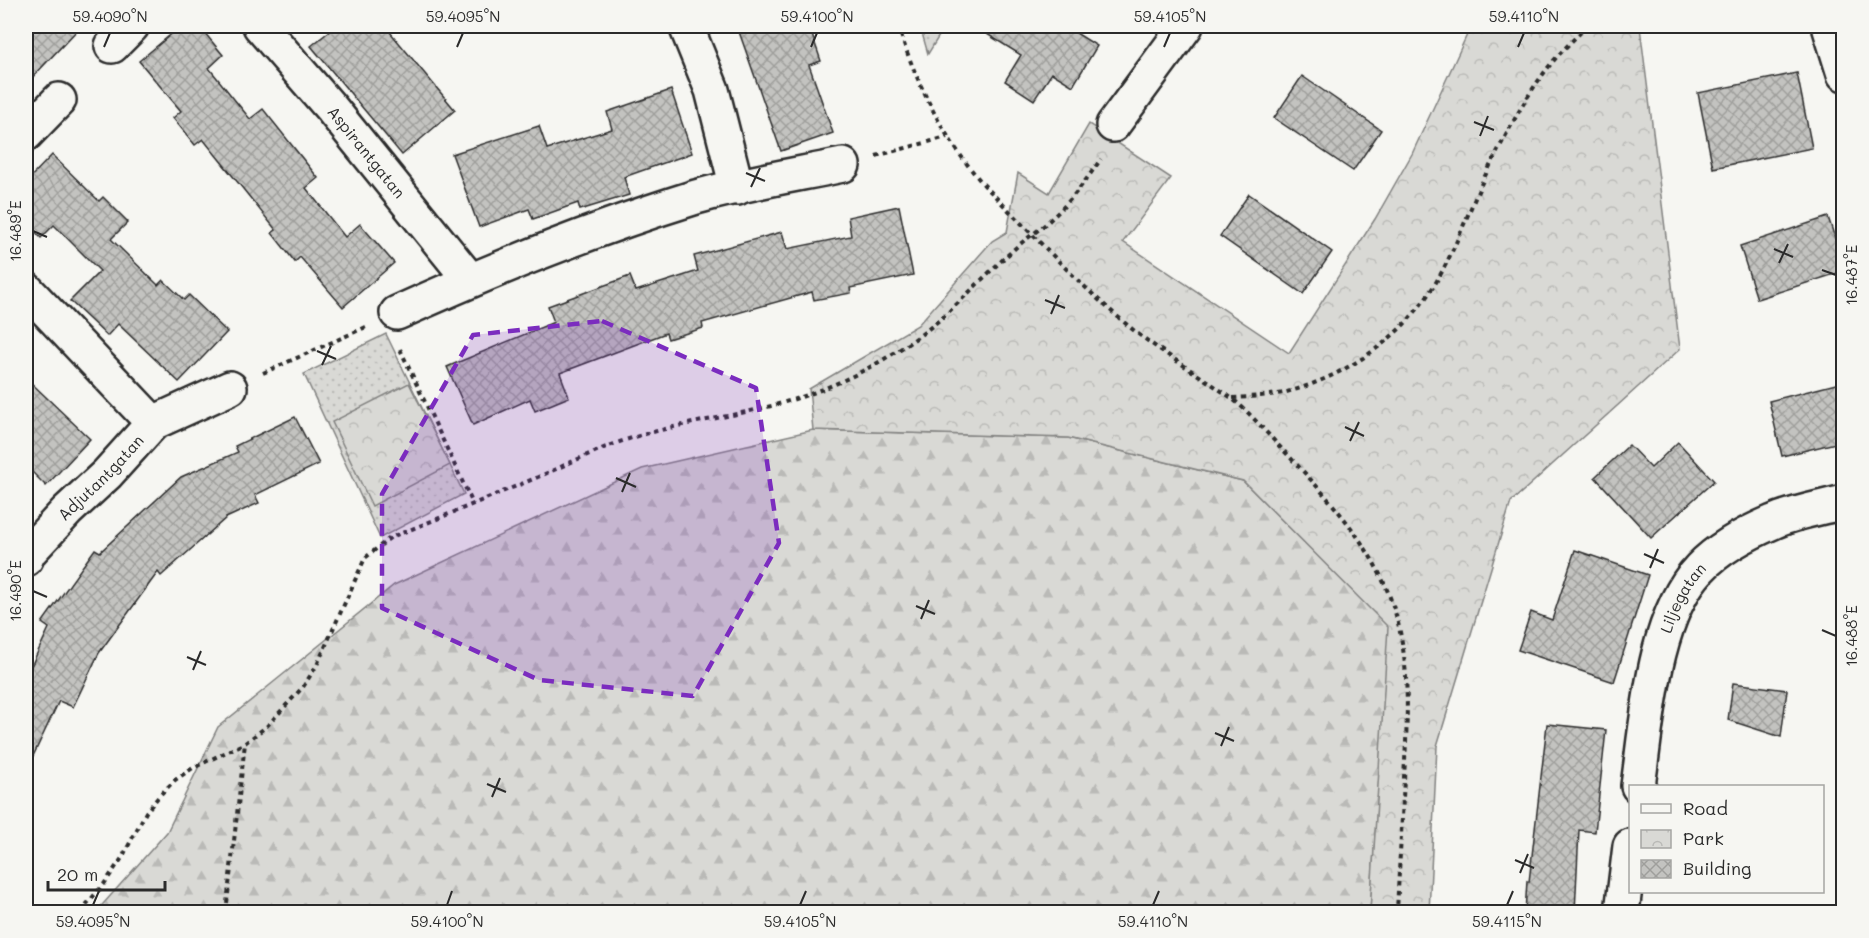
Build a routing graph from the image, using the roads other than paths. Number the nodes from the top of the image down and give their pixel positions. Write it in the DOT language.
graph roads {
  1 [pos="260,26"];
  2 [pos="686,26"];
  3 [pos="1186,26"];
  4 [pos="1829,26"];
  5 [pos="1844,74"];
  6 [pos="59,100"];
  7 [pos="1113,125"];
  8 [pos="26,134"];
  9 [pos="843,165"];
  10 [pos="737,188"];
  11 [pos="470,279"];
  12 [pos="26,289"];
  13 [pos="391,316"];
  14 [pos="230,388"];
  15 [pos="153,423"];
  16 [pos="1844,502"];
  17 [pos="26,559"];
  18 [pos="1638,785"];
  19 [pos="1629,854"];
  20 [pos="1622,912"];
  1 -- 11 [label="street, Aspirantgatan"];
  2 -- 10 [label="street"];
  3 -- 7 [label="street"];
  4 -- 5 [label="street"];
  6 -- 8 [label="street"];
  9 -- 10 [label="street"];
  10 -- 11 [label="street"];
  11 -- 13 [label="street"];
  12 -- 15 [label="street, Adjutantgatan"];
  14 -- 15 [label="street, Adjutantgatan"];
  15 -- 17 [label="street, Adjutantgatan"];
  16 -- 18 [label="street, Liljegatan"];
  19 -- 20 [label="street"];
}
